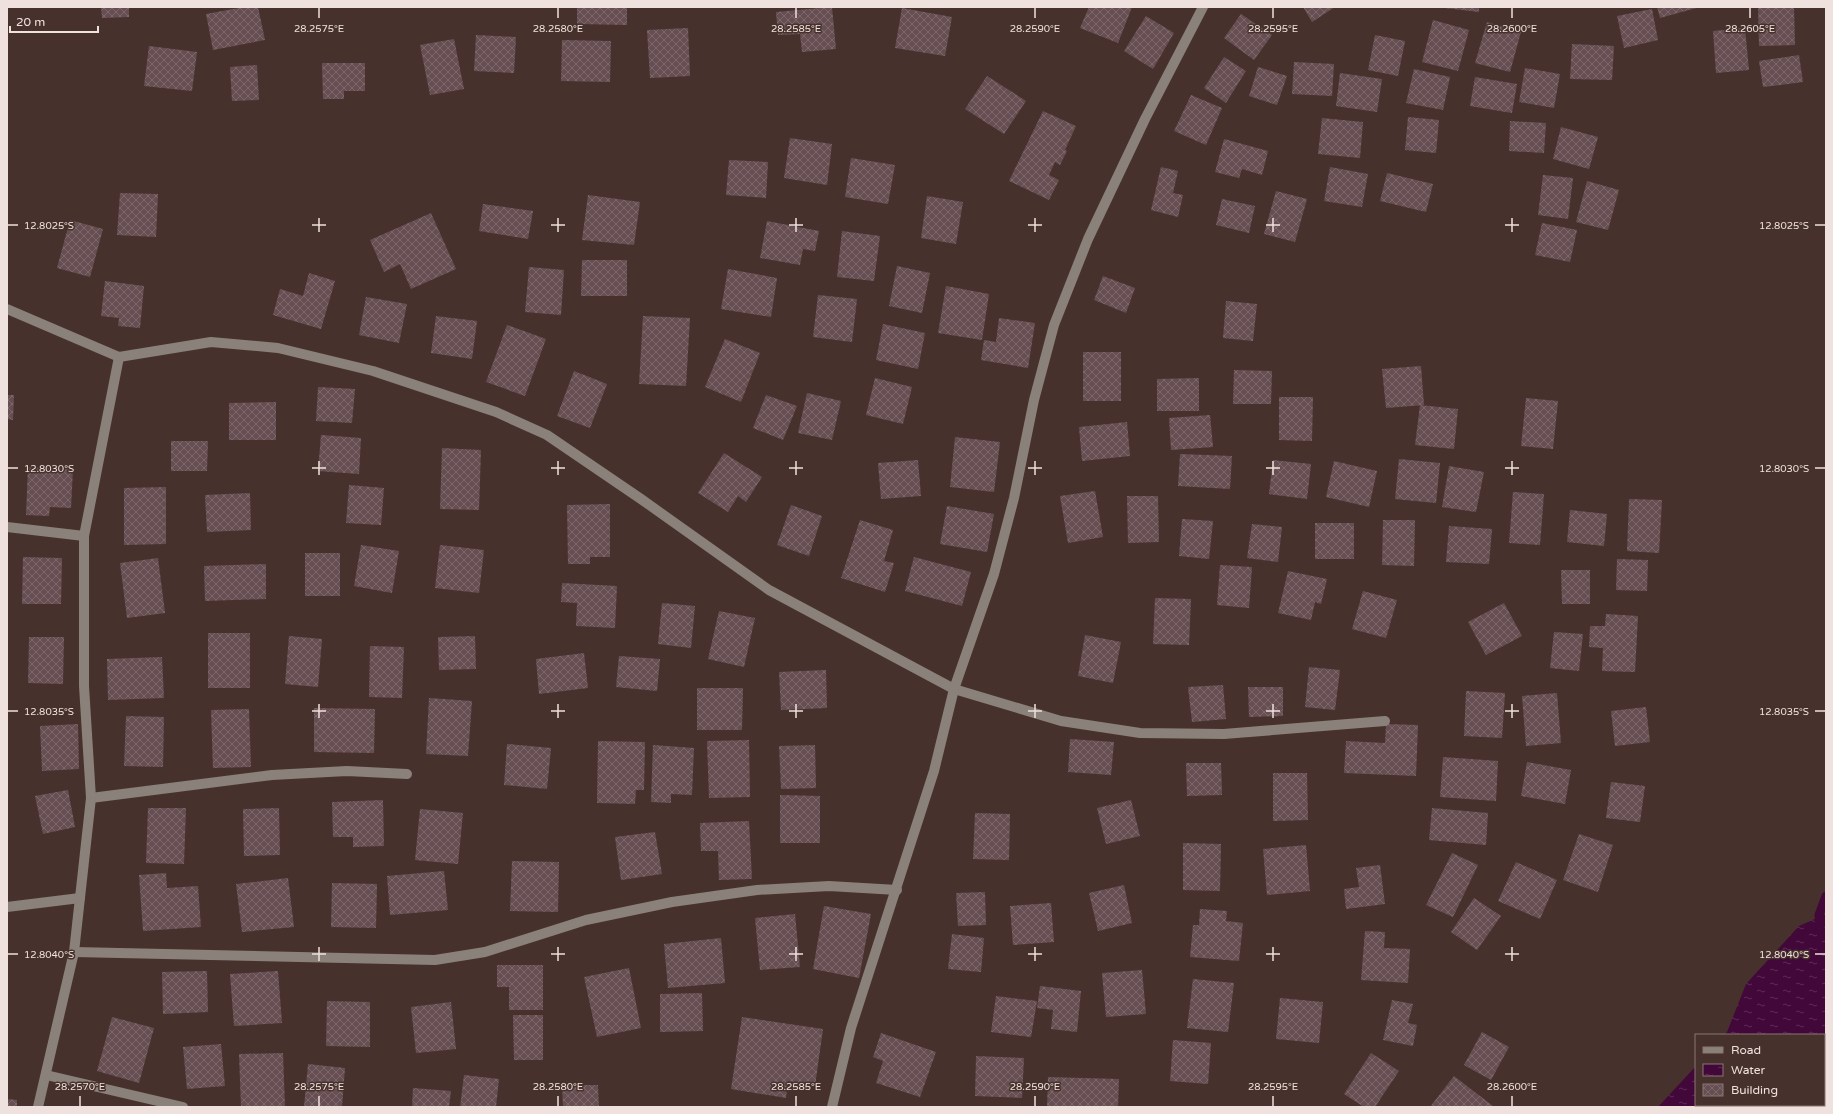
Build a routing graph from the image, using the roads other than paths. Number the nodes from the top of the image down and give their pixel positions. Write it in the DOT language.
graph roads {
  1 [pos="1203,7"];
  2 [pos="7,310"];
  3 [pos="119,357"];
  4 [pos="7,527"];
  5 [pos="84,536"];
  6 [pos="954,689"];
  7 [pos="1385,721"];
  8 [pos="407,774"];
  9 [pos="91,798"];
  10 [pos="897,890"];
  11 [pos="80,898"];
  12 [pos="7,906"];
  13 [pos="74,952"];
  14 [pos="46,1075"];
  15 [pos="38,1107"];
  16 [pos="183,1107"];
  17 [pos="832,1107"];
  1 -- 6 [label="street"];
  2 -- 3 [label="street"];
  3 -- 5 [label="street"];
  3 -- 6 [label="street"];
  4 -- 5 [label="street"];
  5 -- 9 [label="street"];
  6 -- 7 [label="street"];
  6 -- 10 [label="street"];
  8 -- 9 [label="street"];
  9 -- 11 [label="street"];
  10 -- 13 [label="street"];
  10 -- 17 [label="street"];
  11 -- 12 [label="street"];
  11 -- 13 [label="street"];
  13 -- 14 [label="street"];
  14 -- 15 [label="street"];
  14 -- 16 [label="street"];
}
